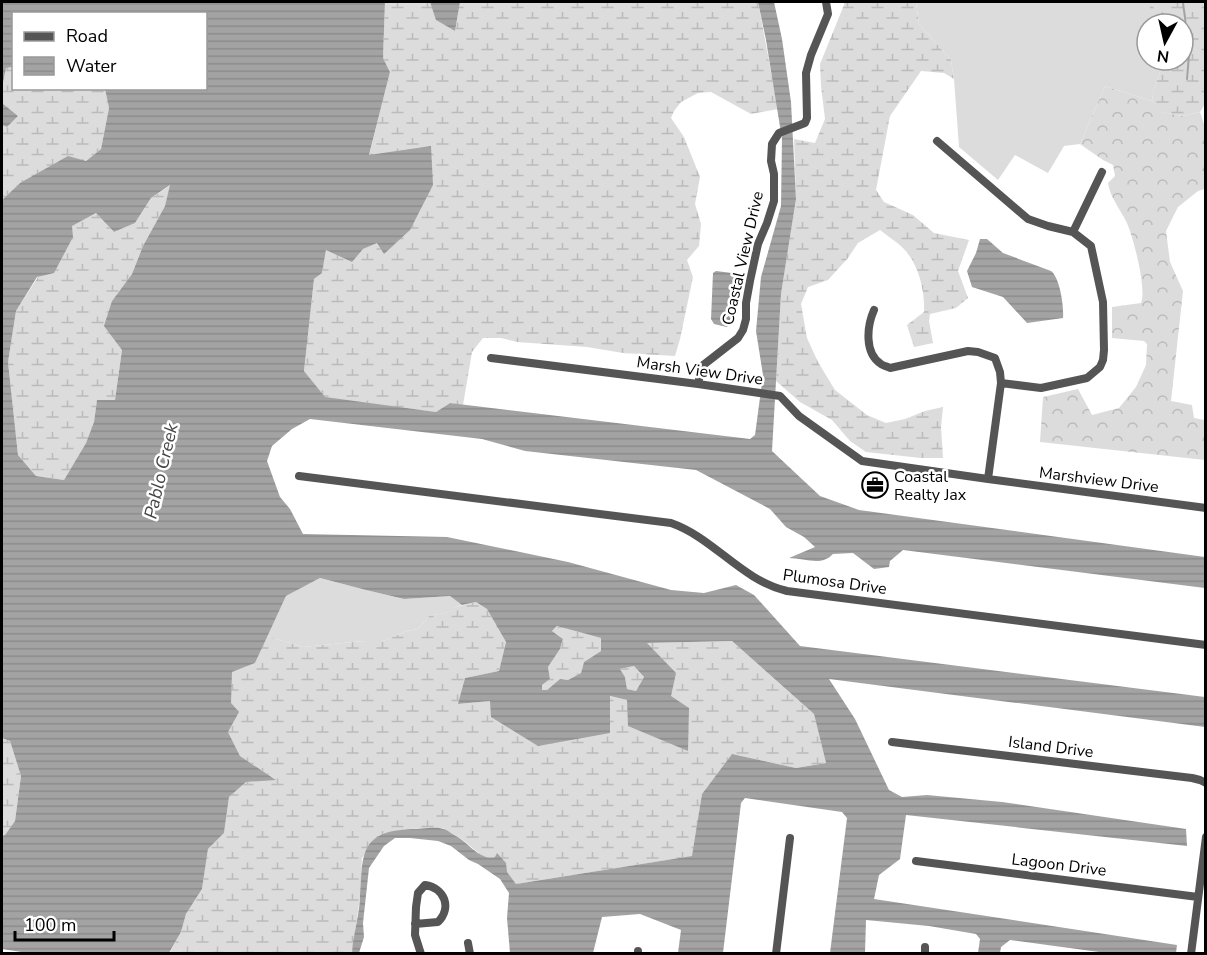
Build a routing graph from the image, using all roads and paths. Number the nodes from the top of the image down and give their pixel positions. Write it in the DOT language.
graph roads {
  1 [pos="826,2"];
  2 [pos="937,141"];
  3 [pos="1102,172"];
  4 [pos="1073,232"];
  5 [pos="874,310"];
  6 [pos="491,358"];
  7 [pos="1001,383"];
  8 [pos="698,384"];
  9 [pos="299,476"];
  10 [pos="988,479"];
  11 [pos="1206,508"];
  12 [pos="1206,645"];
  13 [pos="892,742"];
  14 [pos="1206,783"];
  15 [pos="1206,837"];
  16 [pos="790,838"];
  17 [pos="916,861"];
  18 [pos="1198,897"];
  19 [pos="415,924"];
  20 [pos="468,943"];
  21 [pos="421,954"];
  22 [pos="470,954"];
  23 [pos="776,954"];
  24 [pos="1191,954"];
  1 -- 8 [label="street, Coastal View Drive"];
  2 -- 4 [label="street"];
  3 -- 4 [label="street"];
  4 -- 7 [label="street"];
  5 -- 7 [label="street"];
  6 -- 8 [label="street, Marsh View Drive"];
  7 -- 10 [label="street"];
  8 -- 10 [label="street, Marsh View Drive"];
  9 -- 12 [label="street, Plumosa Drive"];
  10 -- 11 [label="street, Marshview Drive"];
  13 -- 14 [label="street, Island Drive"];
  15 -- 18 [label="street"];
  16 -- 23 [label="street"];
  17 -- 18 [label="street, Lagoon Drive"];
  18 -- 24 [label="street"];
  19 -- 19 [label="street"];
  19 -- 21 [label="street"];
  20 -- 22 [label="street"];
}
